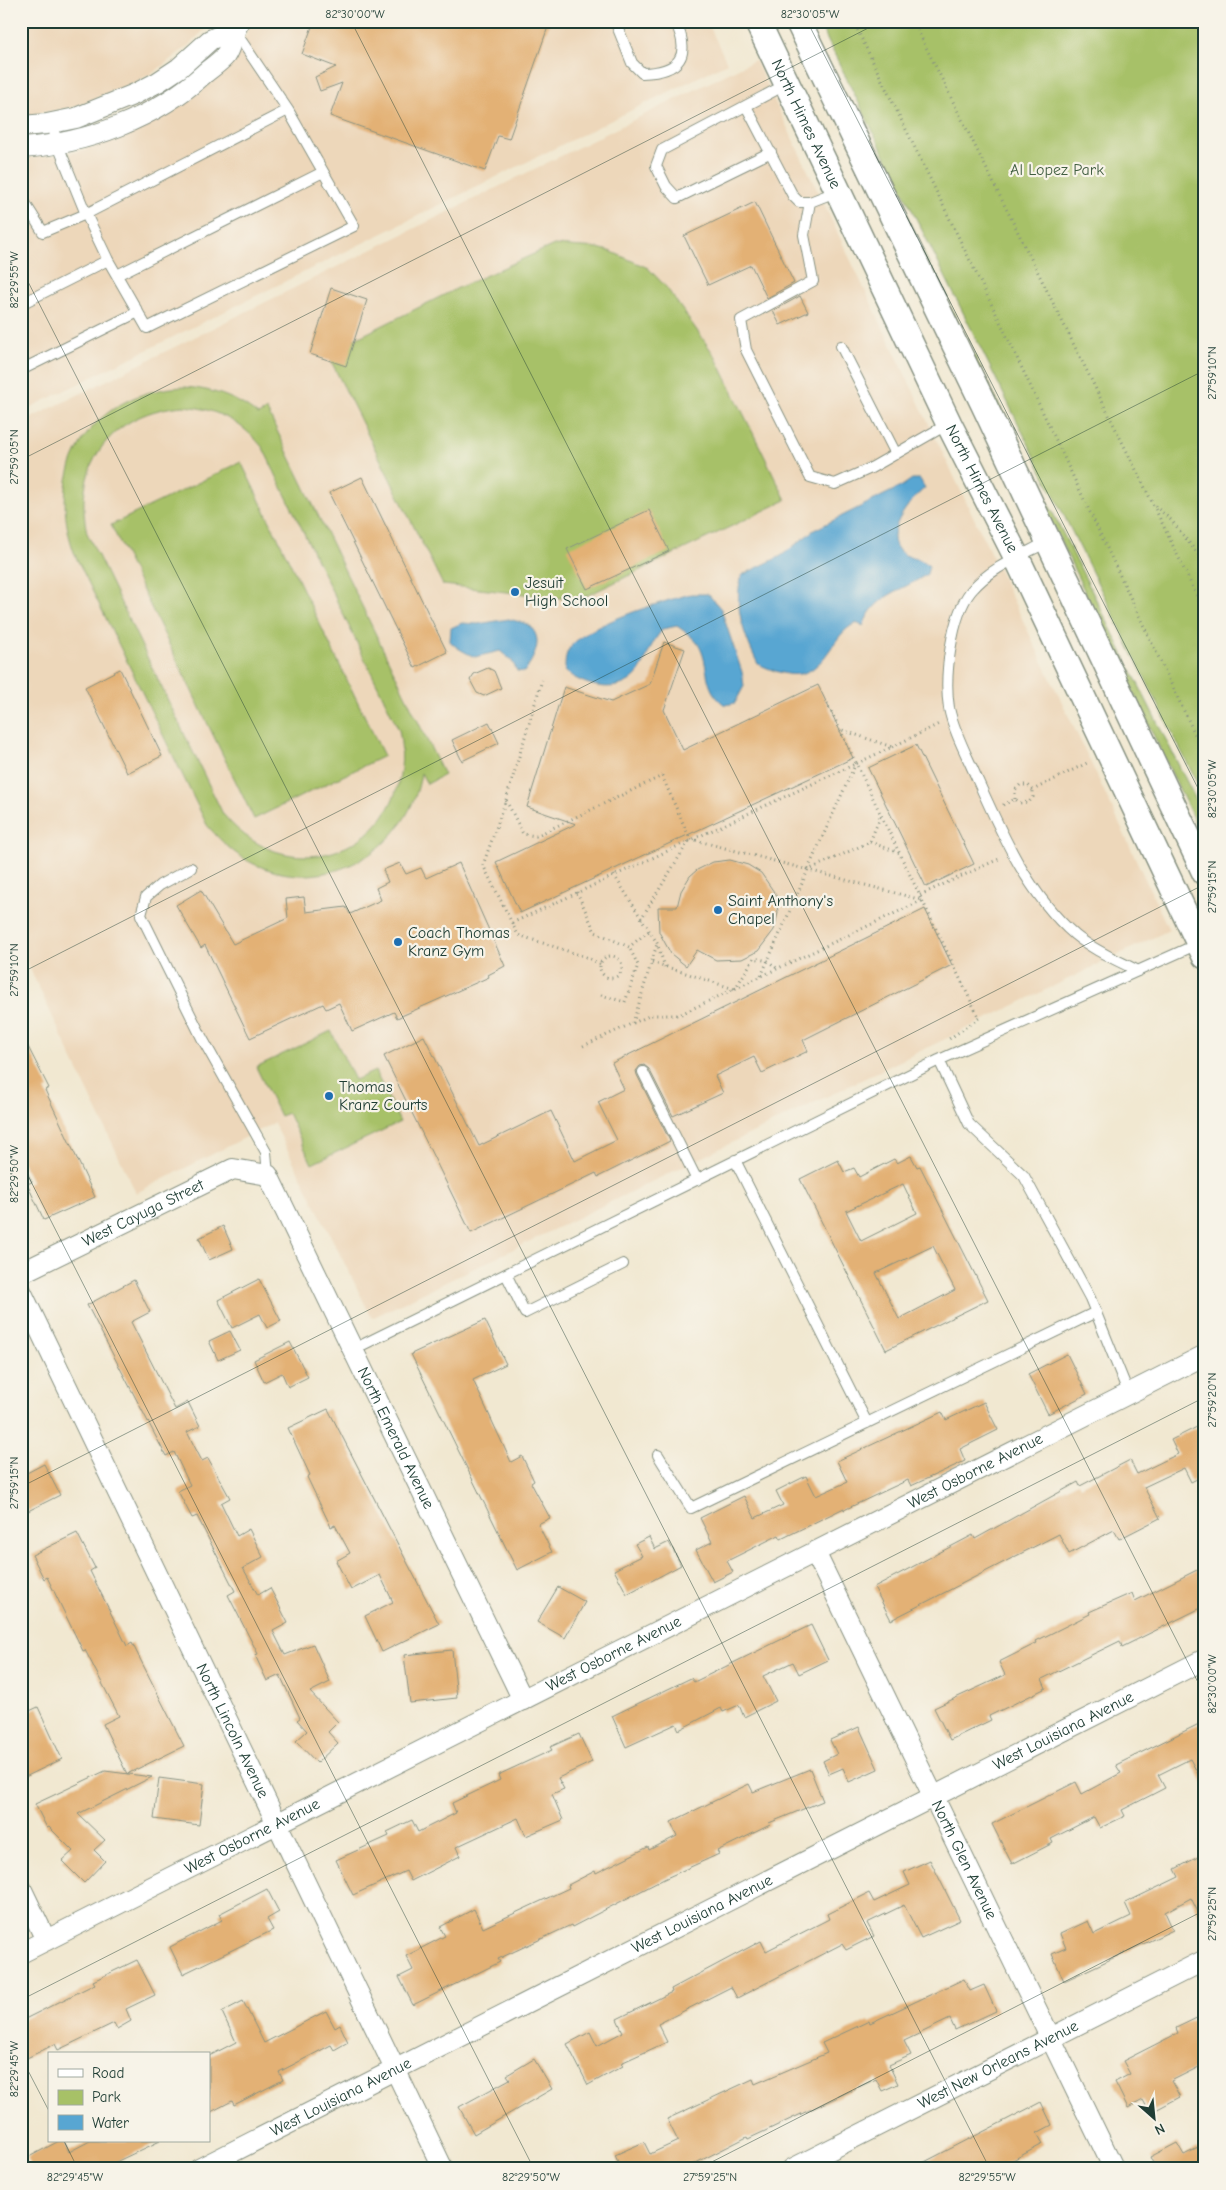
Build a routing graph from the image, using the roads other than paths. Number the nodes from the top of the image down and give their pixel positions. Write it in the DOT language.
graph roads {
  1 [pos="615,21"];
  2 [pos="675,21"];
  3 [pos="757,21"];
  4 [pos="798,21"];
  5 [pos="237,25"];
  6 [pos="788,84"];
  7 [pos="746,106"];
  8 [pos="288,110"];
  9 [pos="52,123"];
  10 [pos="21,126"];
  11 [pos="57,143"];
  12 [pos="21,148"];
  13 [pos="771,152"];
  14 [pos="323,172"];
  15 [pos="874,175"];
  16 [pos="839,191"];
  17 [pos="21,197"];
  18 [pos="810,202"];
  19 [pos="86,214"];
  20 [pos="108,260"];
  21 [pos="117,275"];
  22 [pos="21,304"];
  23 [pos="138,312"];
  24 [pos="841,346"];
  25 [pos="21,370"];
  26 [pos="984,405"];
  27 [pos="948,424"];
  28 [pos="896,454"];
  29 [pos="1047,542"];
  30 [pos="1018,558"];
  31 [pos="191,868"];
  32 [pos="1205,873"];
  33 [pos="1203,946"];
  34 [pos="1138,971"];
  35 [pos="939,1060"];
  36 [pos="643,1072"];
  37 [pos="735,1160"];
  38 [pos="268,1175"];
  39 [pos="697,1180"];
  40 [pos="623,1264"];
  41 [pos="21,1273"];
  42 [pos="506,1274"];
  43 [pos="21,1291"];
  44 [pos="1096,1312"];
  45 [pos="352,1350"];
  46 [pos="1205,1355"];
  47 [pos="1128,1392"];
  48 [pos="867,1423"];
  49 [pos="658,1455"];
  50 [pos="816,1552"];
  51 [pos="1205,1659"];
  52 [pos="523,1700"];
  53 [pos="934,1797"];
  54 [pos="278,1824"];
  55 [pos="21,1888"];
  56 [pos="46,1940"];
  57 [pos="21,1953"];
  58 [pos="1205,1960"];
  59 [pos="1051,2038"];
  60 [pos="396,2070"];
  61 [pos="199,2169"];
  62 [pos="443,2169"];
  63 [pos="792,2169"];
  64 [pos="1114,2169"];
  1 -- 2 [label="lane"];
  3 -- 6 [label="street, North Himes Avenue"];
  4 -- 15 [label="street, North Himes Avenue"];
  5 -- 8 [label="lane"];
  5 -- 9 [label="street"];
  5 -- 11 [label="street"];
  6 -- 7 [label="lane"];
  6 -- 16 [label="street, North Himes Avenue"];
  7 -- 13 [label="lane"];
  7 -- 13 [label="lane"];
  8 -- 14 [label="lane"];
  8 -- 19 [label="lane"];
  9 -- 10 [label="street"];
  9 -- 11 [label="lane"];
  11 -- 12 [label="street"];
  11 -- 19 [label="lane"];
  13 -- 18 [label="lane"];
  14 -- 21 [label="lane"];
  14 -- 23 [label="lane"];
  15 -- 16 [label="street"];
  15 -- 26 [label="street, North Himes Avenue"];
  16 -- 18 [label="lane"];
  16 -- 27 [label="street, North Himes Avenue"];
  17 -- 19 [label="lane"];
  18 -- 28 [label="lane"];
  19 -- 20 [label="lane"];
  20 -- 21 [label="lane"];
  20 -- 22 [label="lane"];
  21 -- 23 [label="lane"];
  23 -- 25 [label="lane"];
  24 -- 28 [label="lane"];
  26 -- 27 [label="street"];
  26 -- 29 [label="street, North Himes Avenue"];
  27 -- 28 [label="lane"];
  27 -- 30 [label="street, North Himes Avenue"];
  29 -- 30 [label="lane"];
  29 -- 32 [label="street, North Himes Avenue"];
  30 -- 33 [label="street, North Himes Avenue"];
  30 -- 34 [label="lane"];
  31 -- 38 [label="lane"];
  33 -- 34 [label="lane"];
  34 -- 35 [label="lane"];
  35 -- 37 [label="lane"];
  35 -- 44 [label="lane"];
  36 -- 39 [label="lane"];
  37 -- 39 [label="lane"];
  37 -- 48 [label="lane"];
  38 -- 41 [label="street, West Cayuga Street"];
  38 -- 45 [label="street, North Emerald Avenue"];
  39 -- 42 [label="lane"];
  40 -- 42 [label="lane"];
  42 -- 45 [label="lane"];
  43 -- 54 [label="street, North Lincoln Avenue"];
  44 -- 47 [label="lane"];
  44 -- 48 [label="lane"];
  45 -- 52 [label="street, North Emerald Avenue"];
  46 -- 47 [label="street, West Osborne Avenue"];
  47 -- 50 [label="street, West Osborne Avenue"];
  48 -- 49 [label="lane"];
  50 -- 52 [label="street, West Osborne Avenue"];
  50 -- 53 [label="street, North Glen Avenue"];
  51 -- 53 [label="street, West Louisiana Avenue"];
  52 -- 54 [label="street, West Osborne Avenue"];
  53 -- 59 [label="street, North Glen Avenue"];
  53 -- 60 [label="street, West Louisiana Avenue"];
  54 -- 56 [label="street, West Osborne Avenue"];
  54 -- 60 [label="street, North Lincoln Avenue"];
  55 -- 56 [label="street"];
  56 -- 57 [label="street, West Osborne Avenue"];
  58 -- 59 [label="street, West New Orleans Avenue"];
  59 -- 63 [label="street, West New Orleans Avenue"];
  59 -- 64 [label="street, North Glen Avenue"];
  60 -- 61 [label="street, West Louisiana Avenue"];
  60 -- 62 [label="street, North Lincoln Avenue"];
}
